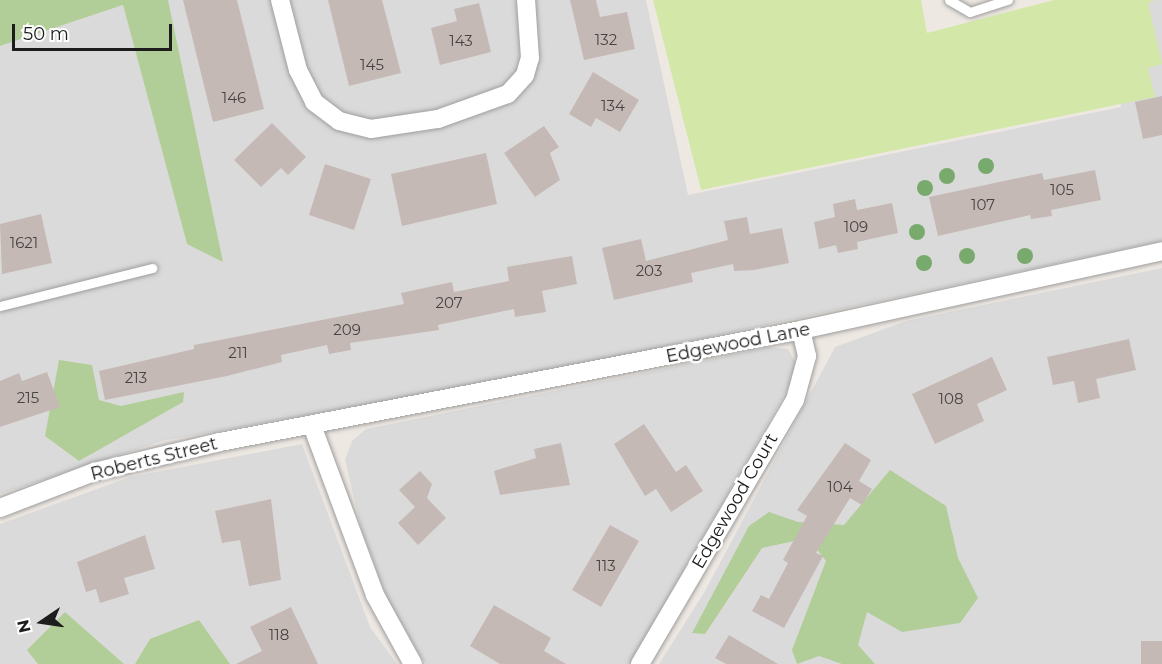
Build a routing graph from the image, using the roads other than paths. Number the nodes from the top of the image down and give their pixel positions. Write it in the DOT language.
graph roads {
  1 [pos="280,0"];
  2 [pos="526,0"];
  3 [pos="950,0"];
  4 [pos="1008,0"];
  5 [pos="1162,251"];
  6 [pos="152,268"];
  7 [pos="0,306"];
  8 [pos="801,330"];
  9 [pos="313,428"];
  10 [pos="0,508"];
  11 [pos="412,664"];
  12 [pos="640,664"];
  1 -- 2 [label="street"];
  3 -- 4 [label="lane"];
  5 -- 8 [label="street, Edgewood Lane"];
  6 -- 7 [label="lane"];
  8 -- 9 [label="street, Edgewood Lane"];
  8 -- 12 [label="street, Edgewood Court"];
  9 -- 10 [label="street, Roberts Street"];
  9 -- 11 [label="street"];
}
